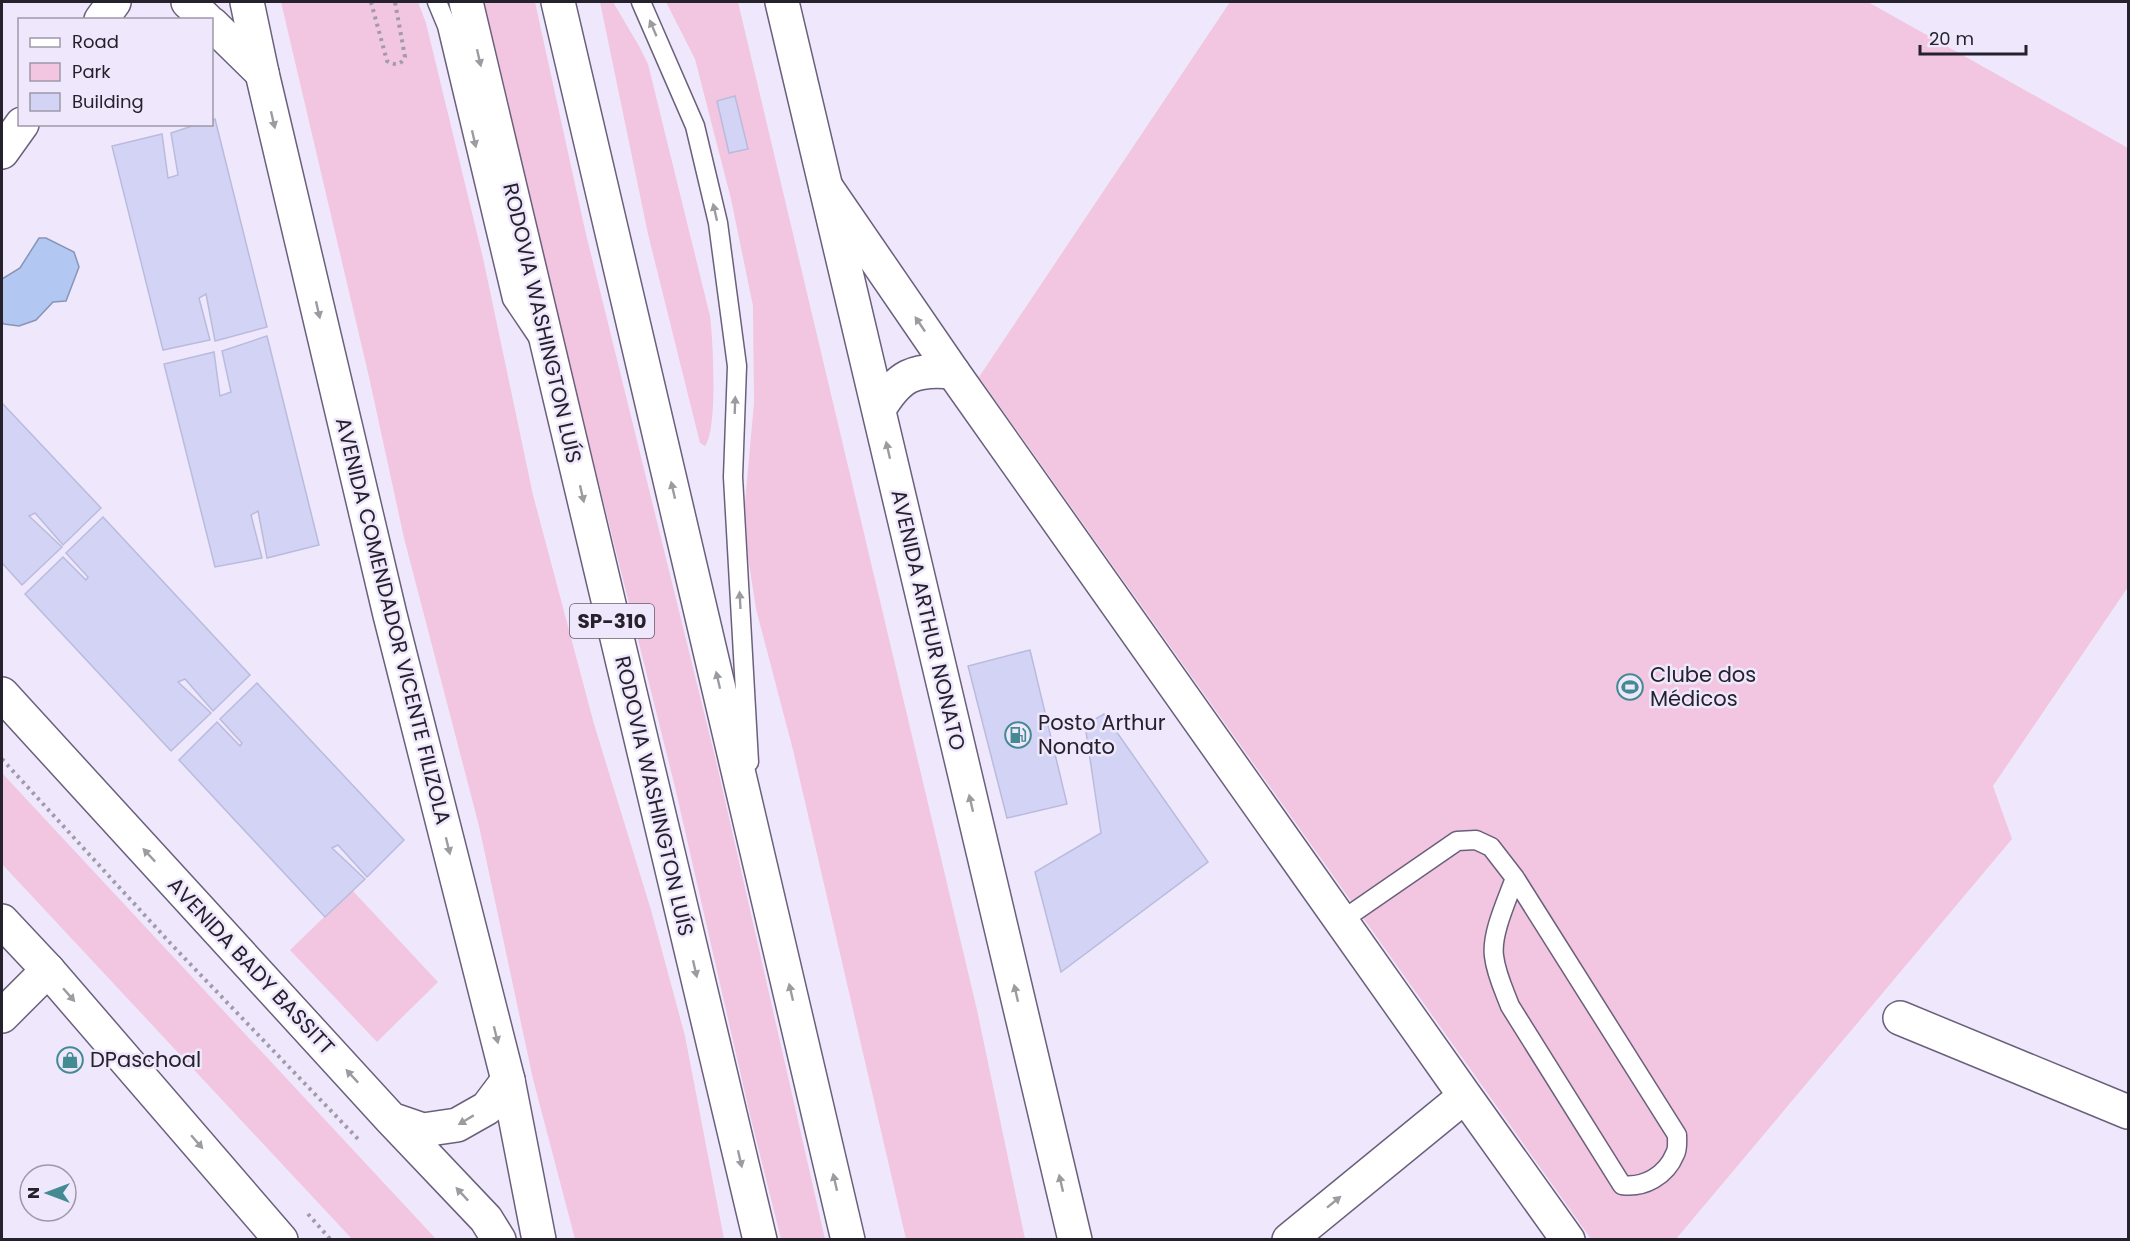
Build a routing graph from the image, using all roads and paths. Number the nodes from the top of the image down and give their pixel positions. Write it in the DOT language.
graph roads {
  1 [pos="114,2"];
  2 [pos="188,2"];
  3 [pos="247,2"];
  4 [pos="371,2"];
  5 [pos="395,2"];
  6 [pos="438,2"];
  7 [pos="466,2"];
  8 [pos="558,2"];
  9 [pos="641,2"];
  10 [pos="782,2"];
  11 [pos="102,18"];
  12 [pos="205,18"];
  13 [pos="213,25"];
  14 [pos="262,73"];
  15 [pos="21,126"];
  16 [pos="2,152"];
  17 [pos="825,185"];
  18 [pos="548,352"];
  19 [pos="953,372"];
  20 [pos="879,409"];
  21 [pos="2,694"];
  22 [pos="2,759"];
  23 [pos="753,826"];
  24 [pos="1515,878"];
  25 [pos="2,921"];
  26 [pos="1341,921"];
  27 [pos="48,970"];
  28 [pos="2,1016"];
  29 [pos="1900,1018"];
  30 [pos="507,1080"];
  31 [pos="1464,1096"];
  32 [pos="2128,1112"];
  33 [pos="392,1119"];
  34 [pos="363,1144"];
  35 [pos="281,1239"];
  36 [pos="499,1239"];
  37 [pos="539,1239"];
  38 [pos="760,1239"];
  39 [pos="848,1239"];
  40 [pos="1075,1239"];
  41 [pos="1289,1239"];
  42 [pos="1568,1239"];
  1 -- 11 [label="main road"];
  2 -- 12 [label="main road"];
  3 -- 14 [label="main road, AVENIDA COMENDADOR VICENTE FILIZOLA"];
  4 -- 5 [label="path"];
  6 -- 18 [label="lane, one-way"];
  7 -- 18 [label="main road, RODOVIA WASHINGTON LUÍS / SP-310, one-way"];
  23 -- 8 [label="main road, one-way"];
  23 -- 9 [label="lane, one-way"];
  10 -- 17 [label="main road, AVENIDA ARTHUR NONATO"];
  13 -- 14 [label="main road"];
  14 -- 30 [label="main road, AVENIDA COMENDADOR VICENTE FILIZOLA, one-way"];
  15 -- 16 [label="main road"];
  19 -- 17 [label="main road, one-way"];
  17 -- 20 [label="main road, AVENIDA ARTHUR NONATO"];
  18 -- 38 [label="main road, RODOVIA WASHINGTON LUÍS / SP-310, one-way"];
  19 -- 20 [label="main road"];
  19 -- 26 [label="main road"];
  40 -- 20 [label="main road, AVENIDA ARTHUR NONATO, one-way"];
  33 -- 21 [label="main road, AVENIDA BADY BASSITT, one-way"];
  22 -- 34 [label="path"];
  39 -- 23 [label="main road, one-way"];
  24 -- 24 [label="lane"];
  24 -- 26 [label="lane"];
  25 -- 27 [label="main road"];
  26 -- 31 [label="main road"];
  27 -- 28 [label="main road"];
  27 -- 35 [label="main road, one-way"];
  29 -- 32 [label="main road"];
  30 -- 33 [label="main road, one-way"];
  30 -- 37 [label="main road, AVENIDA COMENDADOR VICENTE FILIZOLA"];
  41 -- 31 [label="main road, one-way"];
  31 -- 42 [label="main road"];
  36 -- 33 [label="main road, AVENIDA BADY BASSITT, one-way"];
}
